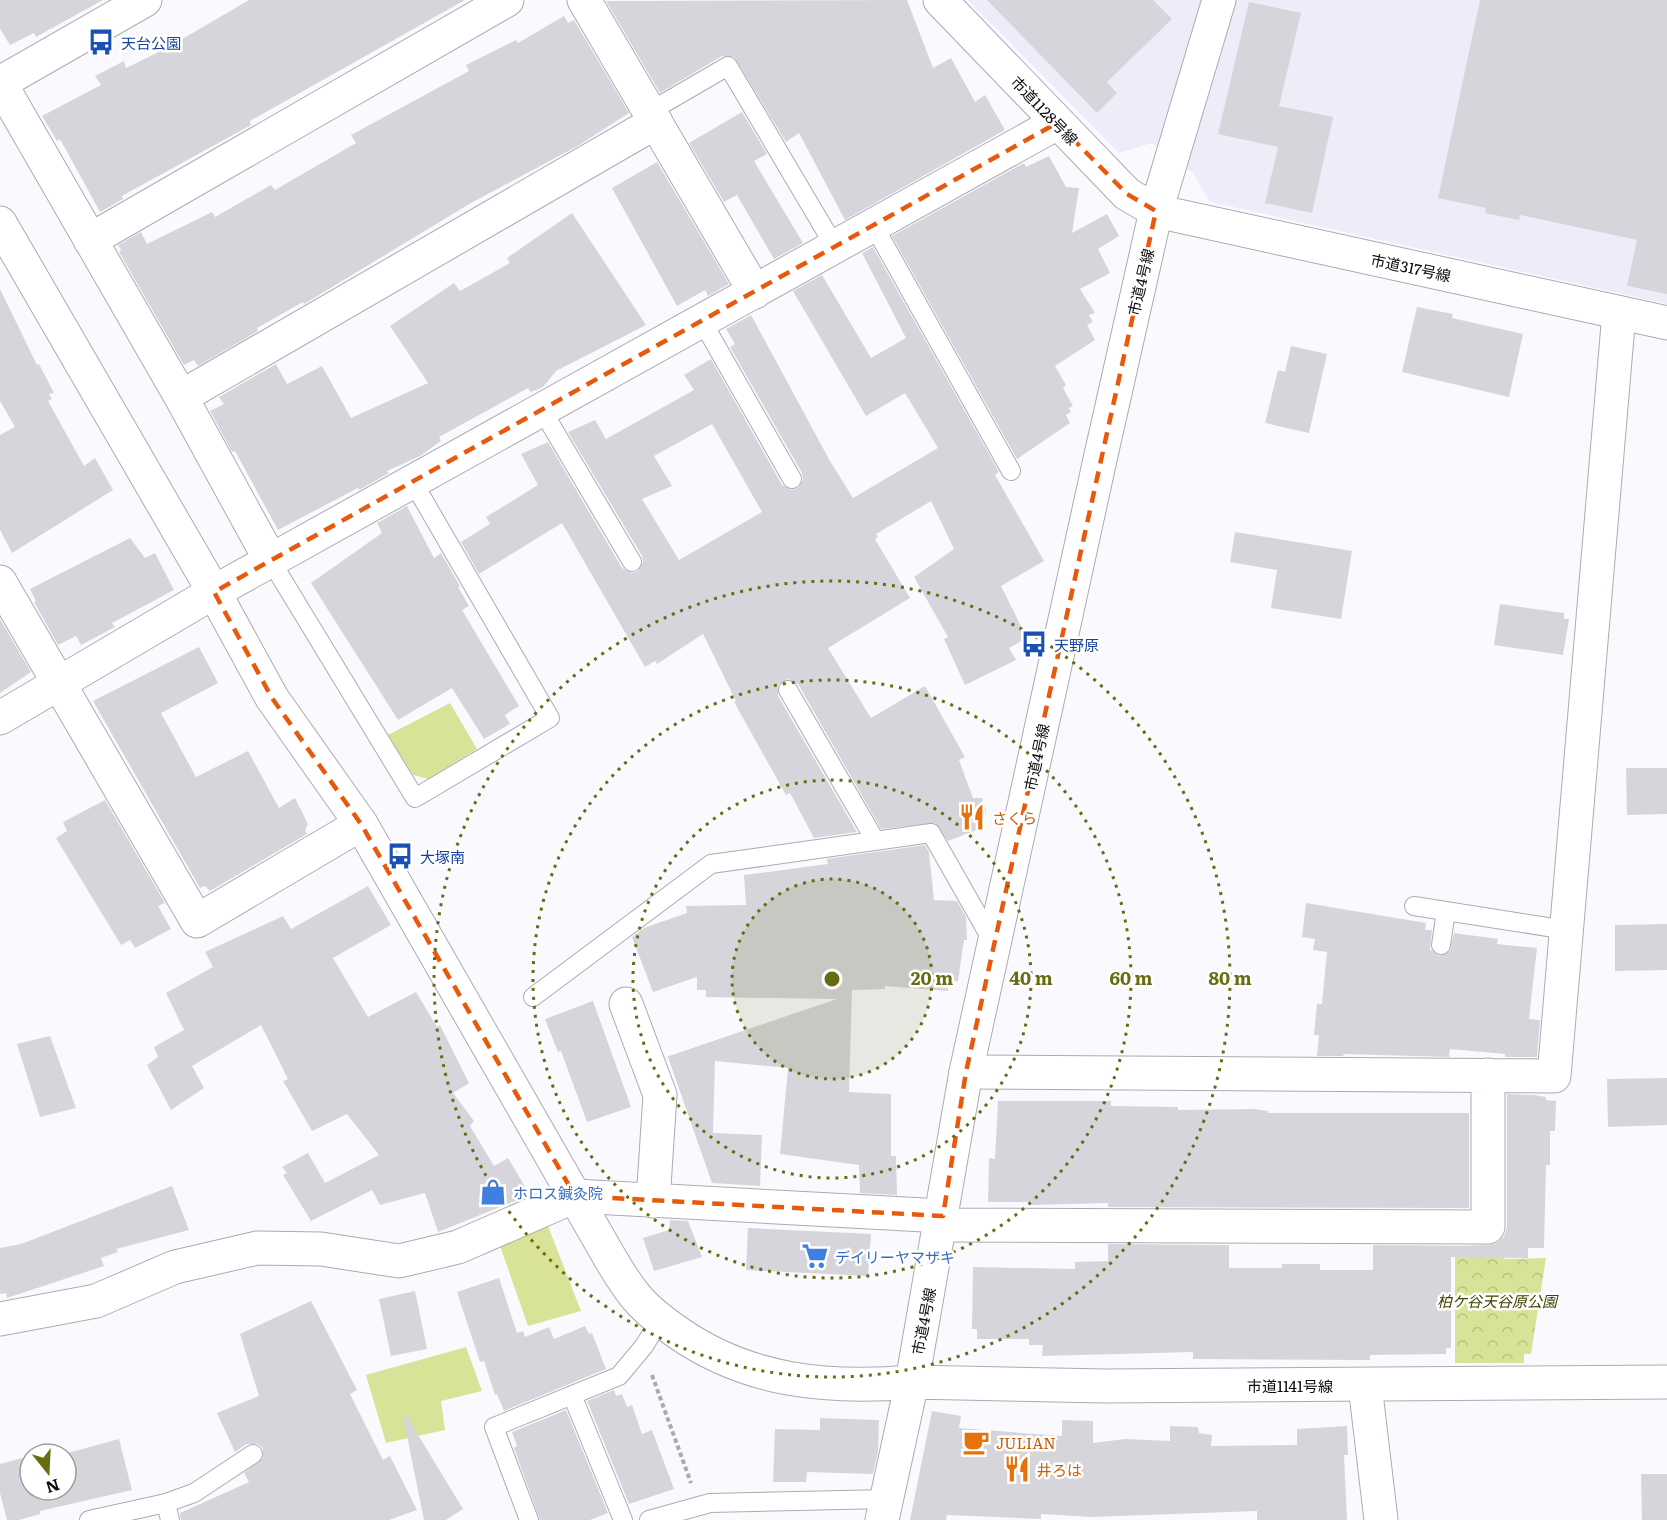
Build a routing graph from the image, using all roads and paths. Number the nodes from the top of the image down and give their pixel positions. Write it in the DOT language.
graph roads {
  1 [pos="145,0"];
  2 [pos="507,0"];
  3 [pos="584,0"];
  4 [pos="940,0"];
  5 [pos="1219,0"];
  6 [pos="653,117"];
  7 [pos="1057,123"];
  8 [pos="1156,212"];
  9 [pos="0,223"];
  10 [pos="874,226"];
  11 [pos="90,240"];
  12 [pos="835,247"];
  13 [pos="754,292"];
  14 [pos="1618,313"];
  15 [pos="702,321"];
  16 [pos="1667,323"];
  17 [pos="181,398"];
  18 [pos="542,410"];
  19 [pos="1011,471"];
  20 [pos="792,479"];
  21 [pos="413,482"];
  22 [pos="271,561"];
  23 [pos="632,562"];
  24 [pos="0,582"];
  25 [pos="214,592"];
  26 [pos="58,684"];
  27 [pos="788,690"];
  28 [pos="0,718"];
  29 [pos="361,824"];
  30 [pos="874,840"];
  31 [pos="1414,906"];
  32 [pos="1446,911"];
  33 [pos="1567,930"];
  34 [pos="1441,945"];
  35 [pos="996,946"];
  36 [pos="533,997"];
  37 [pos="626,1004"];
  38 [pos="966,1072"];
  39 [pos="1488,1075"];
  40 [pos="575,1196"];
  41 [pos="653,1201"];
  42 [pos="942,1221"];
  43 [pos="0,1319"];
  44 [pos="660,1320"];
  45 [pos="648,1364"];
  46 [pos="912,1382"];
  47 [pos="1667,1382"];
  48 [pos="1365,1385"];
  49 [pos="572,1395"];
  50 [pos="253,1454"];
  51 [pos="699,1506"];
  52 [pos="884,1510"];
  53 [pos="168,1512"];
  54 [pos="89,1520"];
  55 [pos="529,1520"];
  56 [pos="623,1520"];
  57 [pos="649,1520"];
  58 [pos="1381,1520"];
  1 -- 11 [label="street"];
  2 -- 11 [label="street"];
  3 -- 6 [label="street"];
  4 -- 7 [label="street, 市道1128号線"];
  5 -- 8 [label="street, 市道4号線"];
  6 -- 12 [label="lane"];
  6 -- 13 [label="street"];
  6 -- 17 [label="street"];
  7 -- 8 [label="street, 市道1128号線"];
  7 -- 10 [label="street"];
  8 -- 14 [label="street, 市道317号線"];
  8 -- 35 [label="street, 市道4号線"];
  9 -- 25 [label="street, 市道1141号線"];
  10 -- 12 [label="street"];
  10 -- 19 [label="lane"];
  11 -- 17 [label="street"];
  12 -- 13 [label="street"];
  13 -- 15 [label="street"];
  14 -- 16 [label="street, 市道317号線"];
  14 -- 33 [label="street"];
  15 -- 18 [label="street"];
  15 -- 20 [label="lane"];
  17 -- 22 [label="street"];
  18 -- 21 [label="street"];
  18 -- 23 [label="lane"];
  21 -- 22 [label="street"];
  21 -- 22 [label="lane"];
  22 -- 25 [label="street"];
  24 -- 26 [label="street"];
  25 -- 26 [label="street"];
  25 -- 29 [label="street, 市道1141号線"];
  26 -- 28 [label="street"];
  26 -- 29 [label="street"];
  27 -- 30 [label="lane"];
  29 -- 40 [label="street, 市道1141号線"];
  30 -- 35 [label="lane"];
  30 -- 36 [label="lane"];
  31 -- 32 [label="lane"];
  32 -- 33 [label="lane"];
  32 -- 34 [label="lane"];
  33 -- 39 [label="street"];
  35 -- 38 [label="street, 市道4号線"];
  37 -- 41 [label="street"];
  38 -- 39 [label="street"];
  38 -- 42 [label="street, 市道4号線"];
  39 -- 42 [label="street"];
  40 -- 41 [label="street"];
  40 -- 43 [label="street"];
  40 -- 44 [label="street, 市道1141号線"];
  41 -- 42 [label="street"];
  42 -- 46 [label="street, 市道4号線"];
  44 -- 46 [label="street, 市道1141号線"];
  44 -- 49 [label="lane"];
  45 -- 51 [label="path"];
  46 -- 48 [label="street, 市道1141号線"];
  46 -- 52 [label="street, 市道4号線"];
  47 -- 48 [label="street, 市道1141号線"];
  48 -- 58 [label="street"];
  49 -- 55 [label="lane"];
  49 -- 56 [label="lane"];
  50 -- 53 [label="lane"];
  51 -- 52 [label="lane"];
  51 -- 57 [label="lane"];
  53 -- 54 [label="lane"];
}
